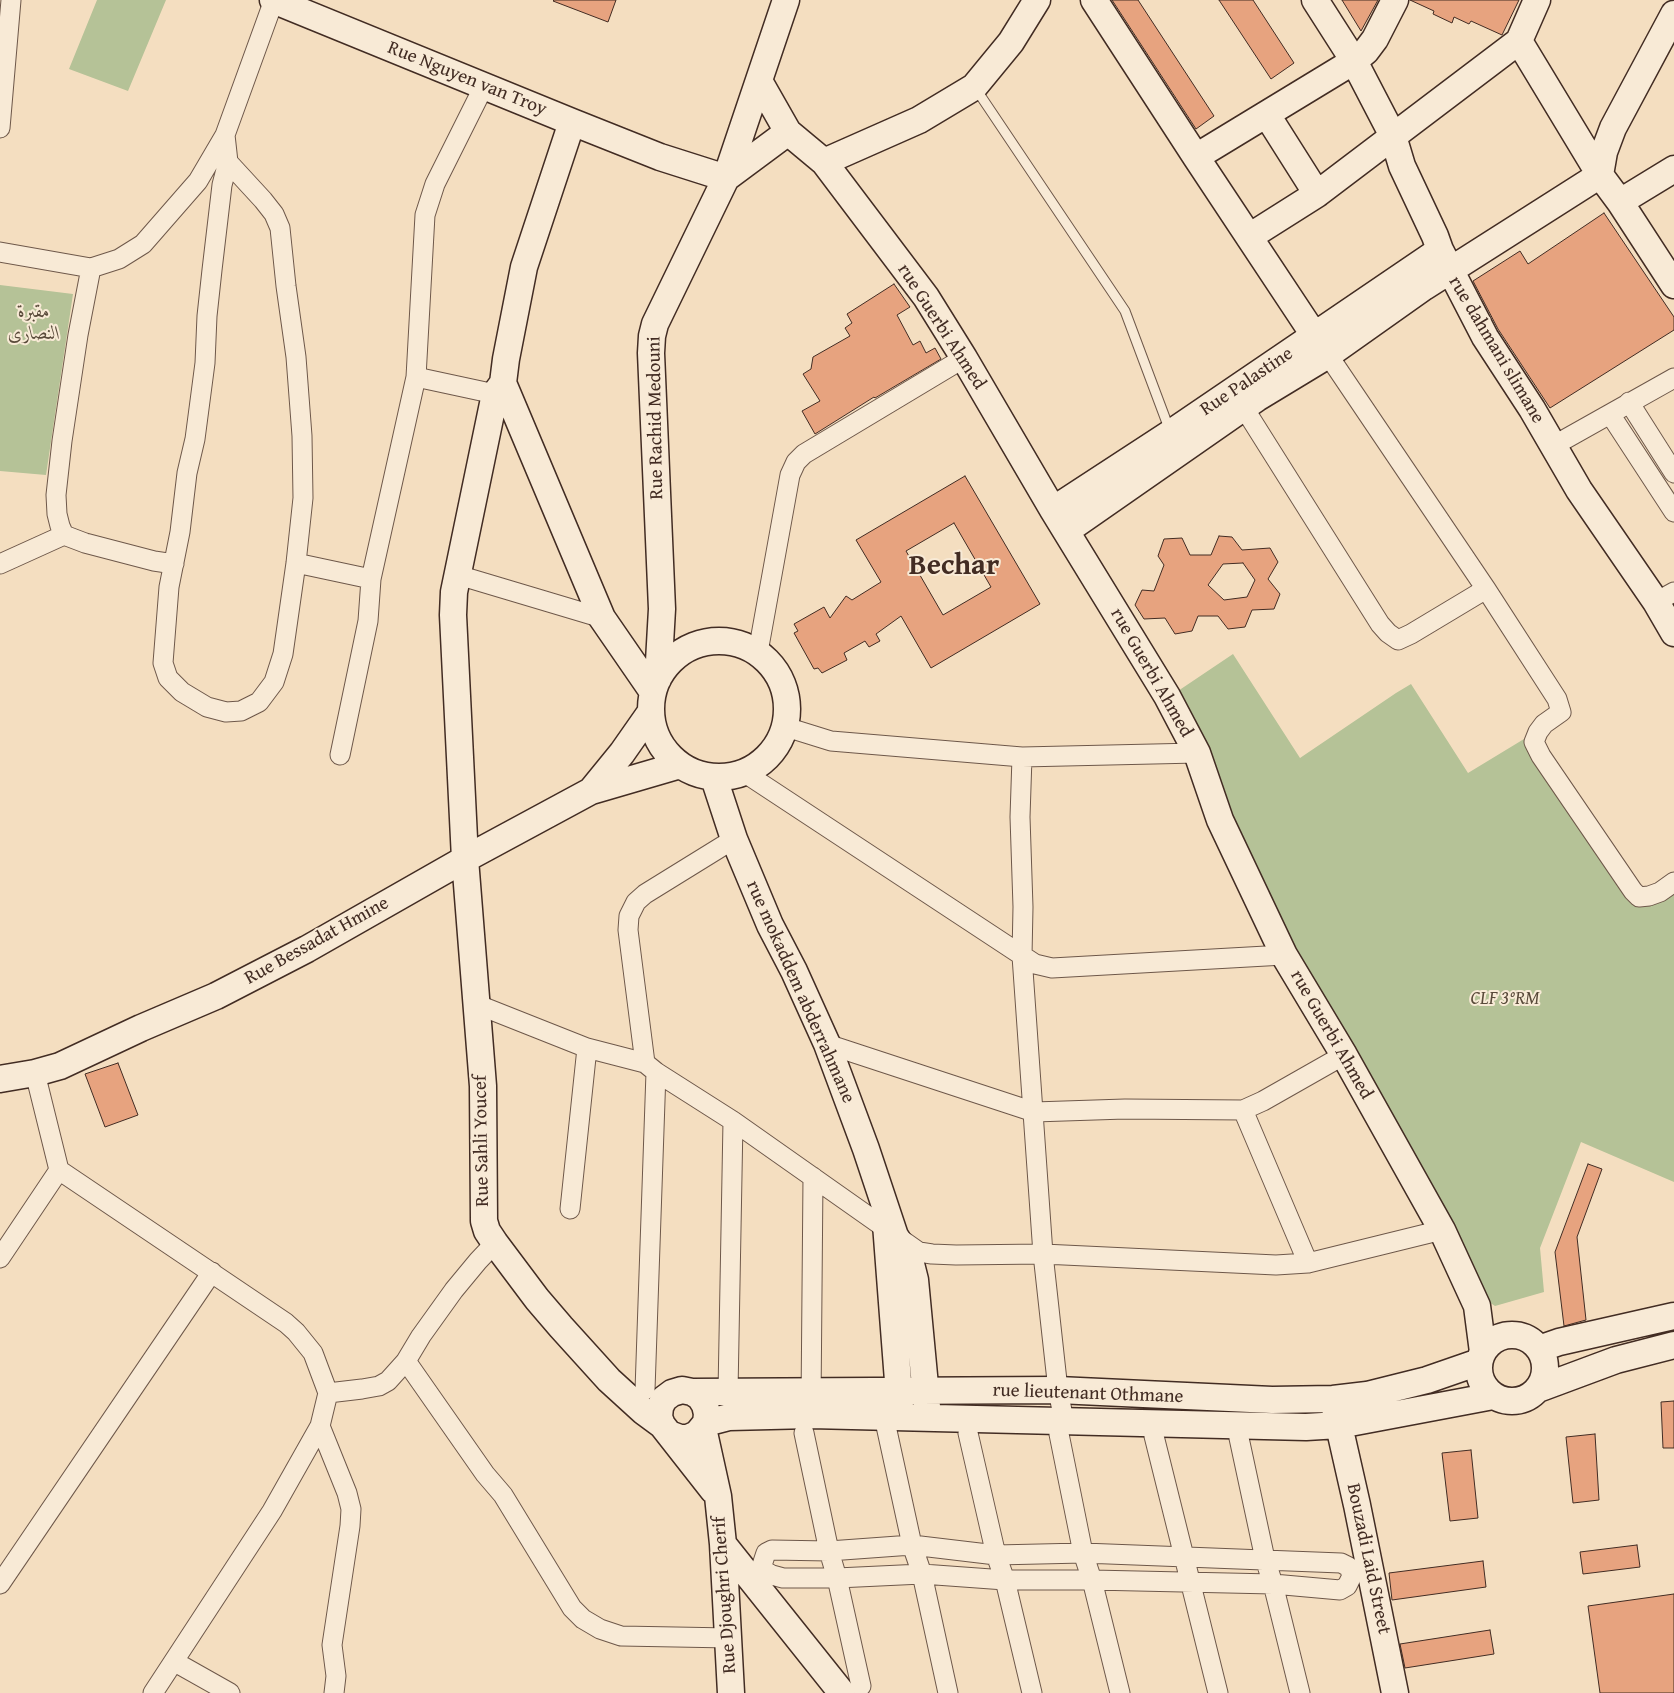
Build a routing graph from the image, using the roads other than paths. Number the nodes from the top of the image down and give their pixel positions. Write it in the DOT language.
graph roads {
  1 [pos="11,0"];
  2 [pos="274,0"];
  3 [pos="786,0"];
  4 [pos="1037,0"];
  5 [pos="1094,0"];
  6 [pos="1315,0"];
  7 [pos="1395,0"];
  8 [pos="1537,0"];
  9 [pos="1674,14"];
  10 [pos="1519,41"];
  11 [pos="1354,60"];
  12 [pos="759,81"];
  13 [pos="484,86"];
  14 [pos="974,87"];
  15 [pos="1267,115"];
  16 [pos="572,122"];
  17 [pos="0,128"];
  18 [pos="788,132"];
  19 [pos="225,135"];
  20 [pos="1393,136"];
  21 [pos="1196,157"];
  22 [pos="228,162"];
  23 [pos="824,162"];
  24 [pos="1674,169"];
  25 [pos="1600,175"];
  26 [pos="726,178"];
  27 [pos="1317,194"];
  28 [pos="1620,202"];
  29 [pos="1249,237"];
  30 [pos="0,252"];
  31 [pos="1445,260"];
  32 [pos="91,268"];
  33 [pos="1674,285"];
  34 [pos="1321,346"];
  35 [pos="964,358"];
  36 [pos="416,378"];
  37 [pos="1674,378"];
  38 [pos="499,389"];
  39 [pos="1240,398"];
  40 [pos="1629,402"];
  41 [pos="1610,414"];
  42 [pos="1174,444"];
  43 [pos="1553,446"];
  44 [pos="1674,473"];
  45 [pos="1674,512"];
  46 [pos="1059,520"];
  47 [pos="64,535"];
  48 [pos="296,563"];
  49 [pos="0,564"];
  50 [pos="174,564"];
  51 [pos="458,575"];
  52 [pos="371,580"];
  53 [pos="1486,589"];
  54 [pos="1665,597"];
  55 [pos="662,609"];
  56 [pos="602,618"];
  57 [pos="1674,633"];
  58 [pos="705,642"];
  59 [pos="758,652"];
  60 [pos="654,695"];
  61 [pos="786,728"];
  62 [pos="1197,753"];
  63 [pos="340,755"];
  64 [pos="1022,757"];
  65 [pos="680,764"];
  66 [pos="745,773"];
  67 [pos="714,778"];
  68 [pos="591,791"];
  69 [pos="734,839"];
  70 [pos="465,859"];
  71 [pos="1674,882"];
  72 [pos="1022,956"];
  73 [pos="1284,956"];
  74 [pos="476,1004"];
  75 [pos="827,1044"];
  76 [pos="587,1048"];
  77 [pos="1344,1055"];
  78 [pos="650,1068"];
  79 [pos="35,1073"];
  80 [pos="0,1079"];
  81 [pos="1243,1110"];
  82 [pos="1034,1112"];
  83 [pos="734,1121"];
  84 [pos="60,1170"];
  85 [pos="813,1178"];
  86 [pos="570,1209"];
  87 [pos="889,1224"];
  88 [pos="1442,1230"];
  89 [pos="494,1243"];
  90 [pos="1043,1254"];
  91 [pos="0,1258"];
  92 [pos="1308,1263"];
  93 [pos="212,1272"];
  94 [pos="1476,1306"];
  95 [pos="1674,1316"];
  96 [pos="1510,1335"];
  97 [pos="1674,1345"];
  98 [pos="1539,1349"];
  99 [pos="1481,1357"];
  100 [pos="406,1361"];
  101 [pos="609,1380"];
  102 [pos="1538,1389"];
  103 [pos="1058,1390"];
  104 [pos="926,1391"];
  105 [pos="692,1392"];
  106 [pos="728,1392"];
  107 [pos="328,1393"];
  108 [pos="654,1394"];
  109 [pos="1493,1396"];
  110 [pos="1333,1399"];
  111 [pos="895,1411"];
  112 [pos="809,1413"];
  113 [pos="928,1417"];
  114 [pos="320,1426"];
  115 [pos="704,1426"];
  116 [pos="1339,1426"];
  117 [pos="1061,1428"];
  118 [pos="667,1430"];
  119 [pos="968,1433"];
  120 [pos="1154,1436"];
  121 [pos="1239,1438"];
  122 [pos="718,1496"];
  123 [pos="724,1544"];
  124 [pos="912,1545"];
  125 [pos="829,1551"];
  126 [pos="1083,1553"];
  127 [pos="996,1555"];
  128 [pos="1184,1556"];
  129 [pos="1265,1559"];
  130 [pos="922,1574"];
  131 [pos="837,1578"];
  132 [pos="1005,1580"];
  133 [pos="1092,1580"];
  134 [pos="1190,1582"];
  135 [pos="0,1584"];
  136 [pos="1273,1584"];
  137 [pos="730,1638"];
  138 [pos="174,1662"];
  139 [pos="851,1690"];
  140 [pos="153,1693"];
  141 [pos="230,1693"];
  142 [pos="334,1693"];
  143 [pos="731,1693"];
  144 [pos="948,1693"];
  145 [pos="1032,1693"];
  146 [pos="1120,1693"];
  147 [pos="1218,1693"];
  148 [pos="1300,1693"];
  149 [pos="1396,1693"];
  1 -- 17 [label="street"];
  2 -- 13 [label="main road, Rue Nguyen van Troy"];
  2 -- 19 [label="street"];
  3 -- 12 [label="main road, Rue Rachid Medouni"];
  4 -- 14 [label="main road"];
  5 -- 21 [label="main road"];
  6 -- 11 [label="main road, rue dahmani slimane"];
  7 -- 11 [label="main road"];
  8 -- 10 [label="main road"];
  9 -- 25 [label="main road"];
  10 -- 20 [label="main road"];
  10 -- 25 [label="main road"];
  11 -- 15 [label="main road"];
  11 -- 20 [label="main road, rue dahmani slimane"];
  12 -- 18 [label="main road, rue Guerbi Ahmed"];
  12 -- 26 [label="main road, Rue Rachid Medouni"];
  13 -- 16 [label="main road, Rue Nguyen van Troy"];
  13 -- 36 [label="street"];
  14 -- 23 [label="main road"];
  14 -- 42 [label="lane"];
  15 -- 21 [label="main road"];
  15 -- 27 [label="main road"];
  16 -- 26 [label="main road, Rue Nguyen van Troy"];
  16 -- 38 [label="main road, Rue Sahli Youcef"];
  18 -- 23 [label="main road, rue Guerbi Ahmed"];
  18 -- 26 [label="main road"];
  19 -- 22 [label="street"];
  19 -- 32 [label="street"];
  20 -- 27 [label="main road"];
  20 -- 31 [label="main road, rue dahmani slimane"];
  21 -- 29 [label="main road"];
  22 -- 48 [label="street"];
  22 -- 50 [label="street"];
  23 -- 35 [label="main road, rue Guerbi Ahmed"];
  24 -- 28 [label="main road"];
  25 -- 28 [label="main road"];
  25 -- 31 [label="main road, Rue Palastine"];
  26 -- 55 [label="main road, Rue Rachid Medouni"];
  27 -- 29 [label="main road"];
  28 -- 33 [label="main road"];
  29 -- 34 [label="main road"];
  30 -- 32 [label="street"];
  31 -- 34 [label="main road, Rue Palastine"];
  31 -- 43 [label="main road, rue dahmani slimane"];
  32 -- 47 [label="street"];
  34 -- 39 [label="main road, Rue Palastine"];
  34 -- 53 [label="street"];
  35 -- 46 [label="main road, rue Guerbi Ahmed"];
  35 -- 59 [label="street"];
  36 -- 38 [label="street"];
  36 -- 52 [label="street"];
  37 -- 40 [label="street"];
  38 -- 51 [label="main road, Rue Sahli Youcef"];
  38 -- 56 [label="main road"];
  39 -- 42 [label="main road, Rue Palastine"];
  39 -- 53 [label="street"];
  40 -- 41 [label="street"];
  40 -- 44 [label="street"];
  41 -- 43 [label="street"];
  41 -- 45 [label="street"];
  42 -- 46 [label="main road, Rue Palastine"];
  43 -- 54 [label="main road, rue dahmani slimane"];
  46 -- 62 [label="main road, rue Guerbi Ahmed"];
  47 -- 49 [label="street"];
  47 -- 50 [label="street"];
  48 -- 50 [label="street"];
  48 -- 52 [label="street"];
  51 -- 56 [label="street"];
  51 -- 70 [label="main road, Rue Sahli Youcef"];
  52 -- 63 [label="street"];
  53 -- 71 [label="street"];
  54 -- 57 [label="main road, rue dahmani slimane"];
  55 -- 58 [label="main road"];
  55 -- 60 [label="main road, Rue Rachid Medouni"];
  56 -- 60 [label="main road"];
  58 -- 59 [label="main road"];
  58 -- 60 [label="main road"];
  59 -- 61 [label="main road"];
  60 -- 65 [label="main road"];
  60 -- 68 [label="main road, Rue Bessadat Hmine"];
  61 -- 64 [label="street"];
  61 -- 66 [label="main road"];
  62 -- 64 [label="street"];
  62 -- 73 [label="main road, rue Guerbi Ahmed"];
  64 -- 72 [label="street"];
  65 -- 67 [label="main road"];
  65 -- 68 [label="main road, Rue Bessadat Hmine"];
  66 -- 67 [label="main road"];
  66 -- 72 [label="street"];
  67 -- 69 [label="main road, rue mokaddem abderrahmane"];
  68 -- 70 [label="main road, Rue Bessadat Hmine"];
  69 -- 75 [label="main road, rue mokaddem abderrahmane"];
  69 -- 78 [label="street"];
  70 -- 74 [label="main road, Rue Sahli Youcef"];
  70 -- 79 [label="main road, Rue Bessadat Hmine"];
  72 -- 73 [label="street"];
  72 -- 82 [label="street"];
  73 -- 77 [label="main road, rue Guerbi Ahmed"];
  74 -- 76 [label="street"];
  74 -- 89 [label="main road, Rue Sahli Youcef"];
  75 -- 82 [label="street"];
  75 -- 87 [label="main road, rue mokaddem abderrahmane"];
  76 -- 78 [label="street"];
  76 -- 86 [label="street"];
  77 -- 81 [label="street"];
  77 -- 88 [label="main road, rue Guerbi Ahmed"];
  78 -- 83 [label="street"];
  78 -- 108 [label="street"];
  79 -- 80 [label="main road, Rue Bessadat Hmine"];
  79 -- 84 [label="street"];
  81 -- 82 [label="street"];
  81 -- 92 [label="street"];
  82 -- 90 [label="street"];
  83 -- 85 [label="street"];
  83 -- 106 [label="street"];
  84 -- 91 [label="street"];
  84 -- 93 [label="street"];
  85 -- 87 [label="street"];
  85 -- 112 [label="street"];
  87 -- 90 [label="street"];
  87 -- 104 [label="main road, rue mokaddem abderrahmane"];
  87 -- 111 [label="main road, rue mokaddem abderrahmane"];
  88 -- 92 [label="street"];
  88 -- 94 [label="main road, rue Guerbi Ahmed"];
  89 -- 100 [label="street"];
  89 -- 101 [label="main road, Rue Sahli Youcef"];
  90 -- 92 [label="street"];
  90 -- 103 [label="street"];
  93 -- 107 [label="street"];
  93 -- 135 [label="street"];
  94 -- 96 [label="main road"];
  94 -- 99 [label="main road"];
  95 -- 98 [label="main road"];
  96 -- 98 [label="main road"];
  96 -- 99 [label="main road"];
  97 -- 102 [label="main road"];
  98 -- 102 [label="main road"];
  99 -- 109 [label="main road"];
  99 -- 110 [label="main road, rue lieutenant Othmane"];
  100 -- 107 [label="street"];
  100 -- 137 [label="street"];
  101 -- 108 [label="main road"];
  101 -- 118 [label="main road, Rue Sahli Youcef"];
  102 -- 109 [label="main road"];
  103 -- 104 [label="main road, rue lieutenant Othmane"];
  103 -- 110 [label="main road, rue lieutenant Othmane"];
  103 -- 117 [label="street"];
  104 -- 111 [label="main road, rue lieutenant Othmane"];
  104 -- 113 [label="main road, rue mokaddem abderrahmane"];
  105 -- 106 [label="main road, rue lieutenant Othmane"];
  105 -- 108 [label="main road"];
  105 -- 115 [label="main road"];
  106 -- 112 [label="main road, rue lieutenant Othmane"];
  107 -- 114 [label="street"];
  108 -- 118 [label="main road"];
  109 -- 116 [label="main road, rue lieutenant Othmane"];
  110 -- 116 [label="main road, Bouzadi Laid Street"];
  111 -- 112 [label="main road, rue lieutenant Othmane"];
  111 -- 113 [label="main road, rue lieutenant Othmane"];
  111 -- 124 [label="street"];
  112 -- 115 [label="main road, rue lieutenant Othmane"];
  112 -- 125 [label="street"];
  113 -- 117 [label="main road, rue lieutenant Othmane"];
  114 -- 138 [label="street"];
  114 -- 142 [label="street"];
  115 -- 118 [label="main road"];
  115 -- 122 [label="main road, Rue Djoughri Cherif"];
  116 -- 117 [label="main road, rue lieutenant Othmane"];
  116 -- 149 [label="main road, Bouzadi Laid Street"];
  117 -- 126 [label="street"];
  118 -- 122 [label="main road, Rue Sahli Youcef"];
  119 -- 127 [label="street"];
  120 -- 128 [label="street"];
  121 -- 129 [label="street"];
  122 -- 123 [label="main road, Rue Djoughri Cherif"];
  123 -- 137 [label="main road, Rue Djoughri Cherif"];
  123 -- 139 [label="main road"];
  124 -- 125 [label="street"];
  124 -- 127 [label="street"];
  124 -- 130 [label="street"];
  125 -- 131 [label="street"];
  125 -- 131 [label="street"];
  126 -- 127 [label="street"];
  126 -- 128 [label="street"];
  126 -- 133 [label="street"];
  127 -- 132 [label="street"];
  128 -- 129 [label="street"];
  128 -- 134 [label="street"];
  129 -- 136 [label="street"];
  129 -- 136 [label="street"];
  130 -- 131 [label="street"];
  130 -- 132 [label="street"];
  130 -- 144 [label="street"];
  131 -- 139 [label="street"];
  132 -- 133 [label="street"];
  132 -- 145 [label="street"];
  133 -- 134 [label="street"];
  133 -- 146 [label="street"];
  134 -- 136 [label="street"];
  134 -- 147 [label="street"];
  136 -- 148 [label="street"];
  137 -- 143 [label="main road, Rue Djoughri Cherif"];
  138 -- 140 [label="street"];
  138 -- 141 [label="street"];
}
